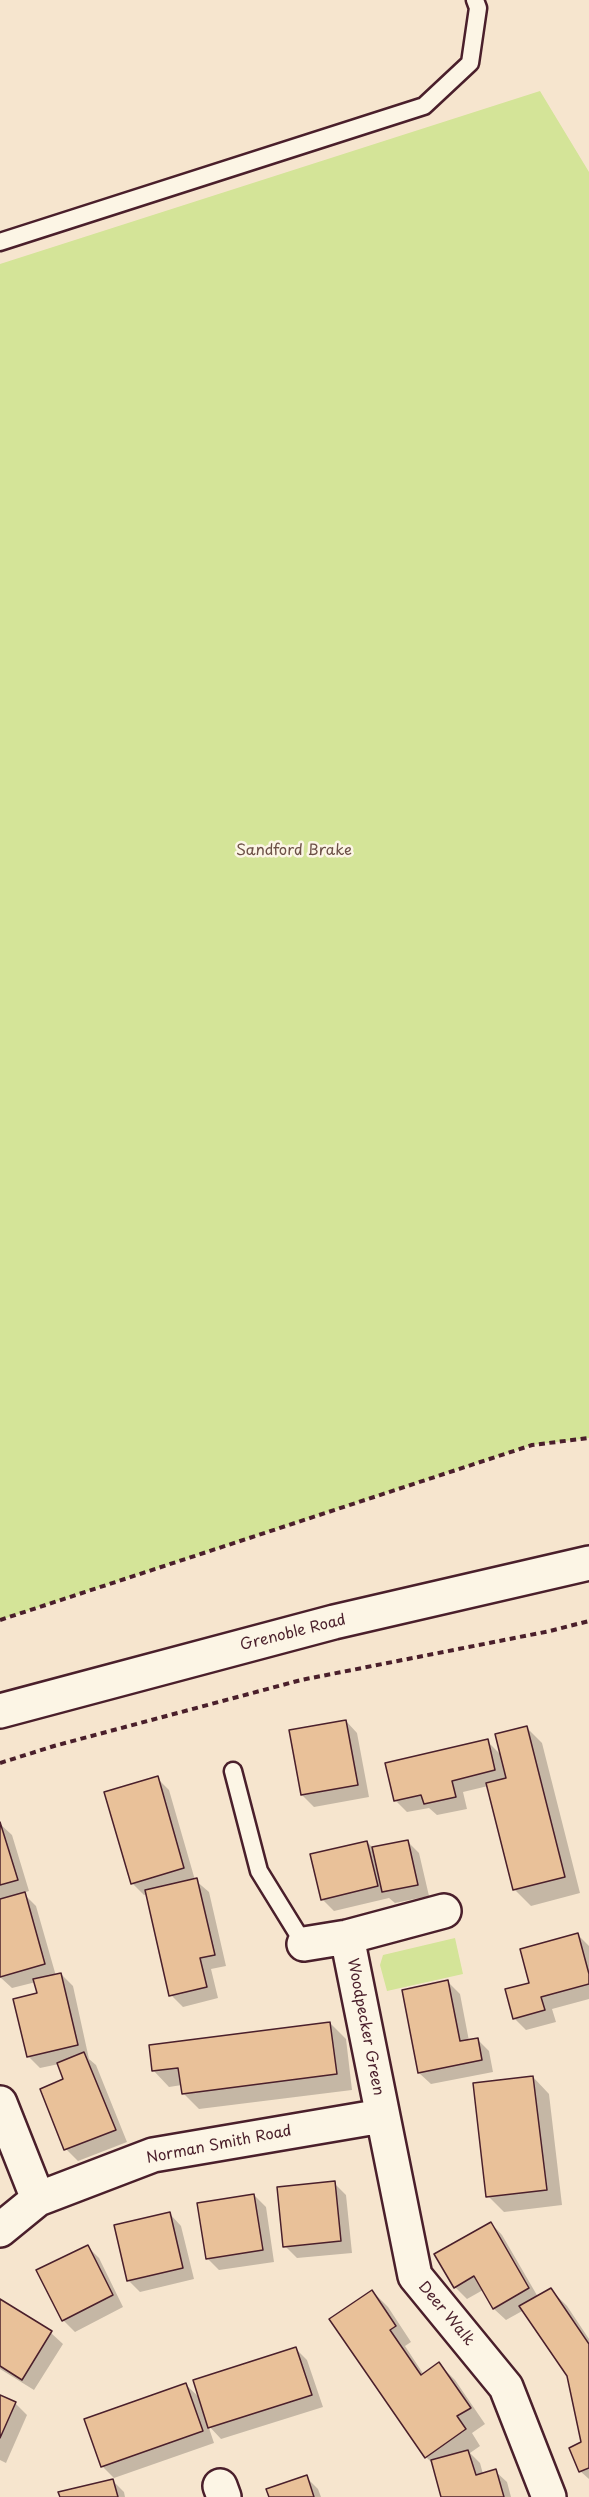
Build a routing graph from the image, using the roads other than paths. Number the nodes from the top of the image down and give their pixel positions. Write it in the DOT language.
graph roads {
  1 [pos="475,0"];
  2 [pos="0,242"];
  3 [pos="589,1563"];
  4 [pos="0,1711"];
  5 [pos="233,1771"];
  6 [pos="444,1911"];
  7 [pos="347,1937"];
  8 [pos="304,1944"];
  9 [pos="0,2103"];
  10 [pos="382,2116"];
  11 [pos="38,2199"];
  12 [pos="0,2230"];
  13 [pos="549,2497"];
  1 -- 2 [label="lane"];
  3 -- 4 [label="street, Grenoble Road"];
  5 -- 8 [label="lane"];
  6 -- 7 [label="street, Woodpecker Green"];
  7 -- 8 [label="street, Woodpecker Green"];
  7 -- 10 [label="street, Woodpecker Green"];
  9 -- 11 [label="street"];
  10 -- 11 [label="street, Norman Smith Road"];
  10 -- 13 [label="street, Deer Walk"];
  11 -- 12 [label="street, Norman Smith Road"];
}
